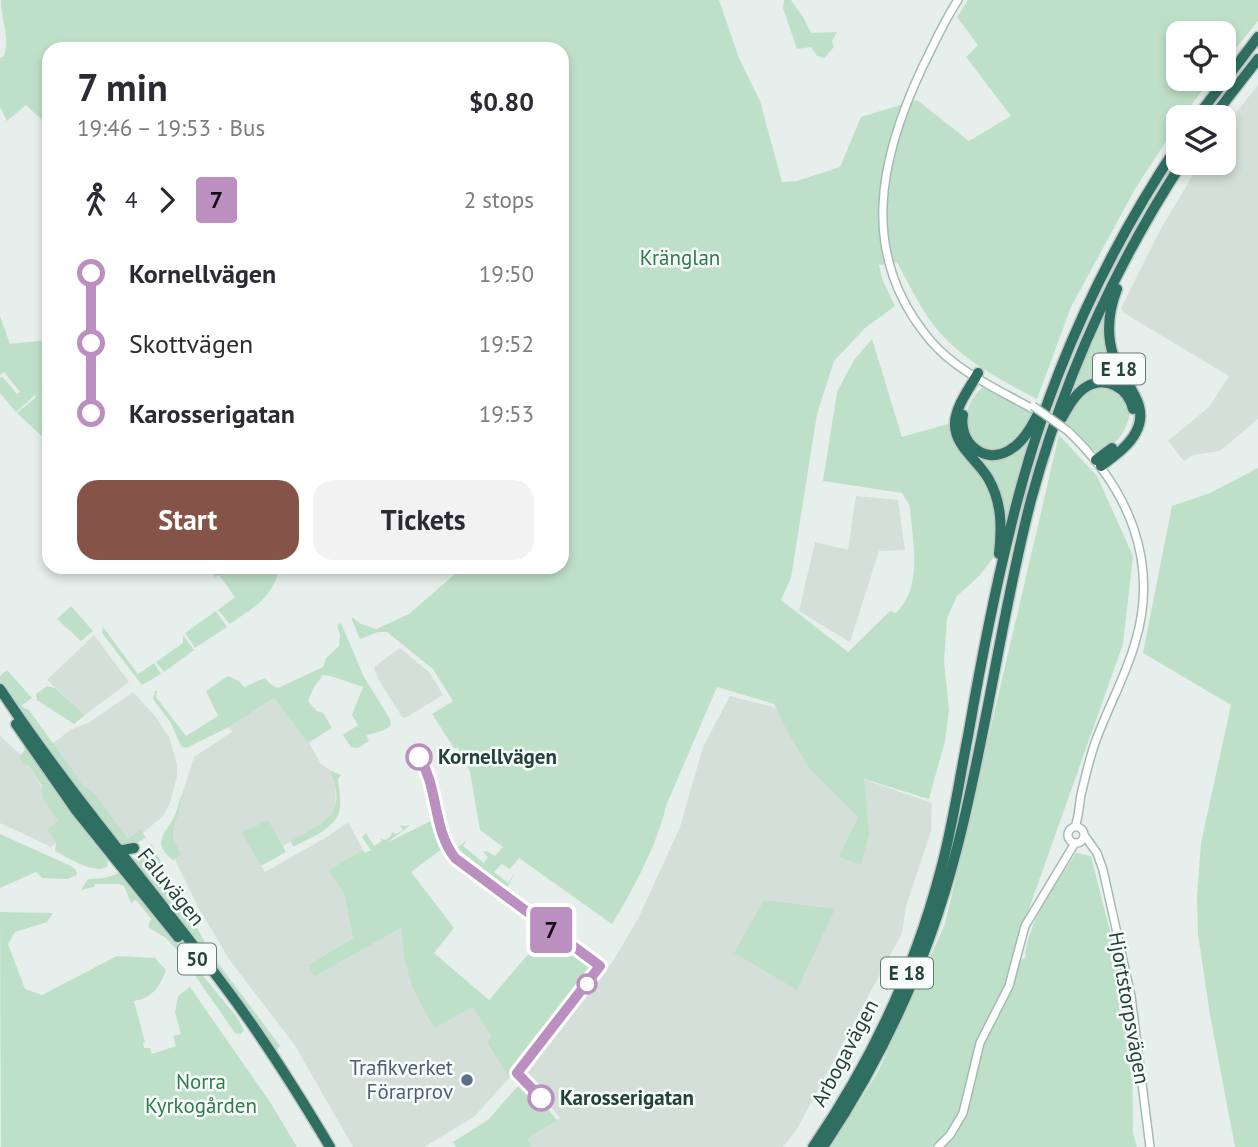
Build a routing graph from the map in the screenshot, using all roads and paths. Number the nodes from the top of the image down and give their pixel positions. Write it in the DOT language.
graph roads {
  1 [pos="958,0"];
  2 [pos="1258,37"];
  3 [pos="1258,59"];
  4 [pos="1206,105"];
  5 [pos="1222,105"];
  6 [pos="1166,164"];
  7 [pos="1175,175"];
  8 [pos="1118,276"];
  9 [pos="976,374"];
  10 [pos="1048,404"];
  11 [pos="1055,426"];
  12 [pos="1097,464"];
  13 [pos="986,641"];
  14 [pos="0,689"];
  15 [pos="0,700"];
  16 [pos="1081,831"];
  17 [pos="1068,836"];
  18 [pos="1076,843"];
  19 [pos="134,848"];
  20 [pos="121,859"];
  21 [pos="1099,860"];
  22 [pos="1061,865"];
  23 [pos="323,1147"];
  24 [pos="330,1147"];
  25 [pos="813,1147"];
  26 [pos="823,1147"];
  27 [pos="938,1147"];
  28 [pos="1150,1147"];
  1 -- 9 [label="street"];
  2 -- 4 [label="highway"];
  3 -- 5 [label="highway"];
  6 -- 10 [label="highway, E 18"];
  7 -- 8 [label="highway, E 18"];
  8 -- 11 [label="highway, E 18"];
  8 -- 12 [label="highway, E 18"];
  9 -- 10 [label="highway, E 18"];
  9 -- 12 [label="street, bridge"];
  9 -- 13 [label="highway, E 18"];
  10 -- 13 [label="highway, E 18"];
  11 -- 12 [label="highway, E 18"];
  11 -- 26 [label="highway, Arbogavägen / E 18"];
  12 -- 16 [label="street"];
  13 -- 25 [label="highway, Arbogavägen / E 18"];
  14 -- 20 [label="highway, Faluvägen / 50"];
  15 -- 20 [label="highway, Faluvägen / 50"];
  16 -- 17 [label="street"];
  16 -- 18 [label="street"];
  16 -- 21 [label="street"];
  17 -- 18 [label="street"];
  17 -- 22 [label="street"];
  18 -- 21 [label="street"];
  18 -- 22 [label="street"];
  19 -- 20 [label="highway"];
  20 -- 23 [label="highway, Faluvägen / 50"];
  20 -- 24 [label="highway, Faluvägen / 50"];
  21 -- 28 [label="street, Hjortstorpsvägen"];
  22 -- 27 [label="street"];
}
